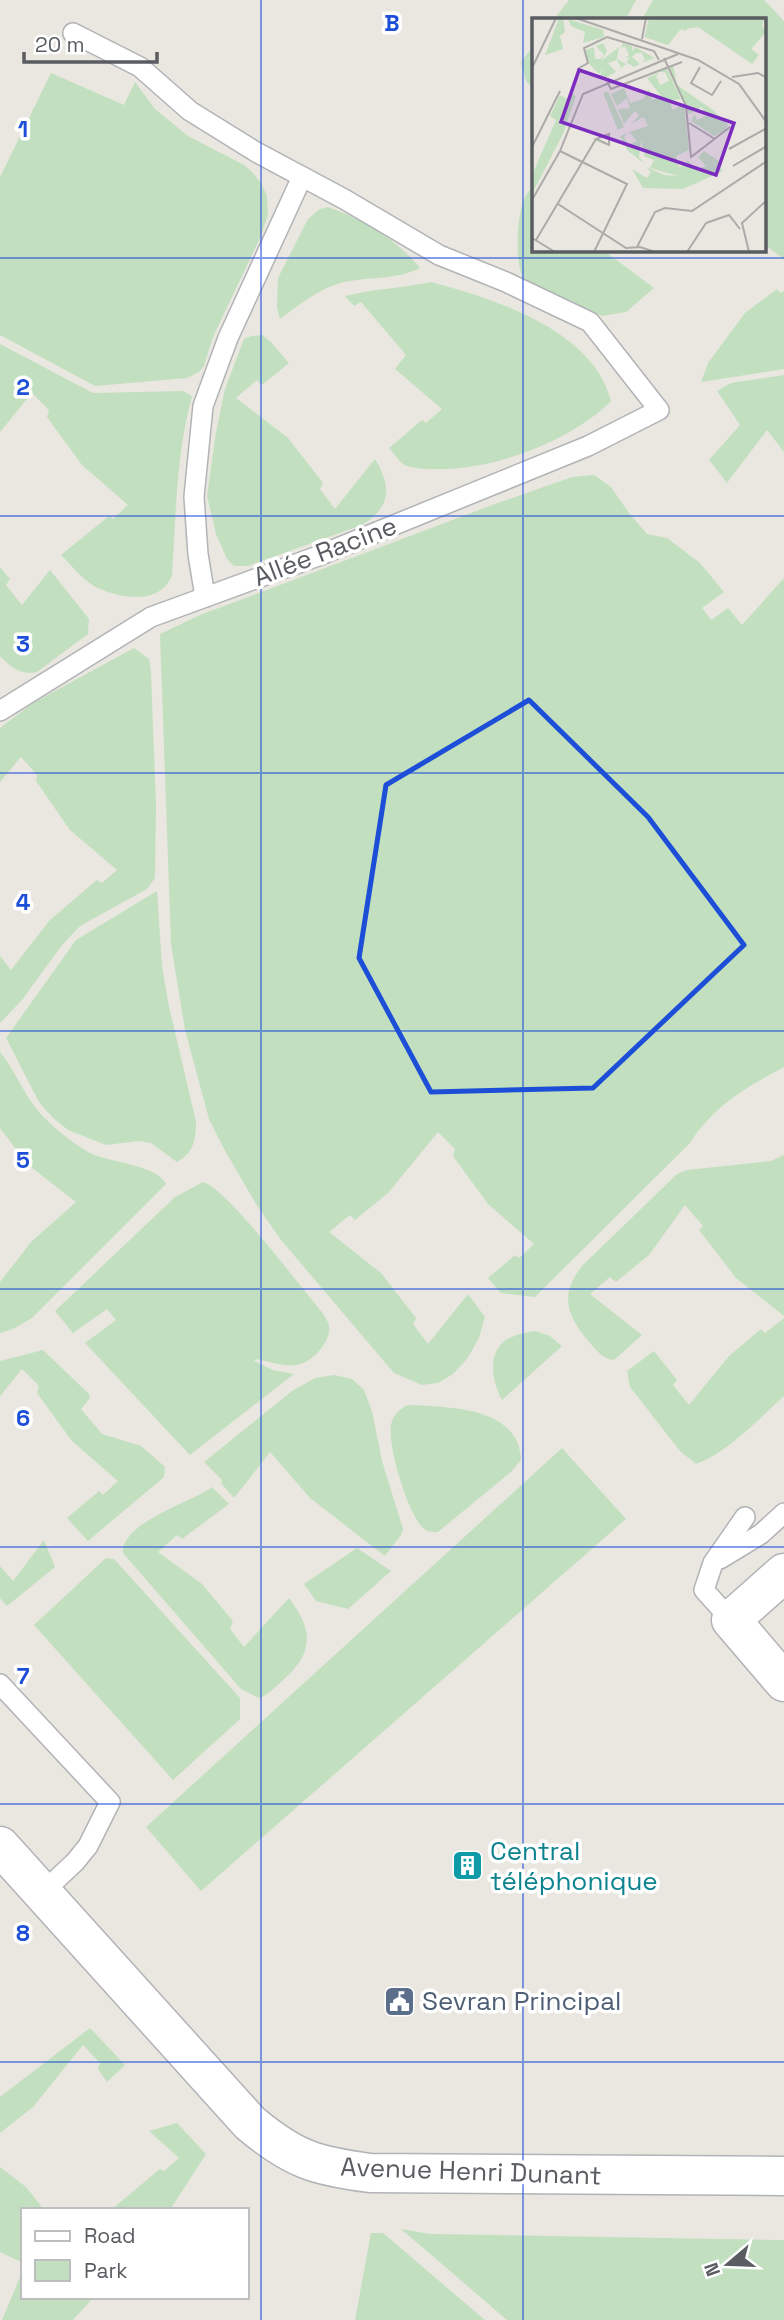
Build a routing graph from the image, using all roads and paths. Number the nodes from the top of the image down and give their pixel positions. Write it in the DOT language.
graph roads {
  1 [pos="73,33"];
  2 [pos="302,177"];
  3 [pos="205,597"];
  4 [pos="0,711"];
  5 [pos="784,1513"];
  6 [pos="745,1517"];
  7 [pos="713,1563"];
  8 [pos="784,1573"];
  9 [pos="731,1620"];
  10 [pos="784,1682"];
  11 [pos="0,1684"];
  12 [pos="0,1846"];
  13 [pos="42,1893"];
  14 [pos="784,2176"];
  1 -- 2 [label="lane"];
  2 -- 3 [label="lane"];
  2 -- 3 [label="lane, Allée Racine"];
  3 -- 4 [label="lane, Allée Racine"];
  5 -- 7 [label="lane"];
  6 -- 7 [label="lane"];
  7 -- 9 [label="lane"];
  8 -- 9 [label="street"];
  9 -- 10 [label="street"];
  11 -- 13 [label="lane"];
  12 -- 13 [label="street, Avenue Henri Dunant"];
  13 -- 14 [label="street, Avenue Henri Dunant"];
}
